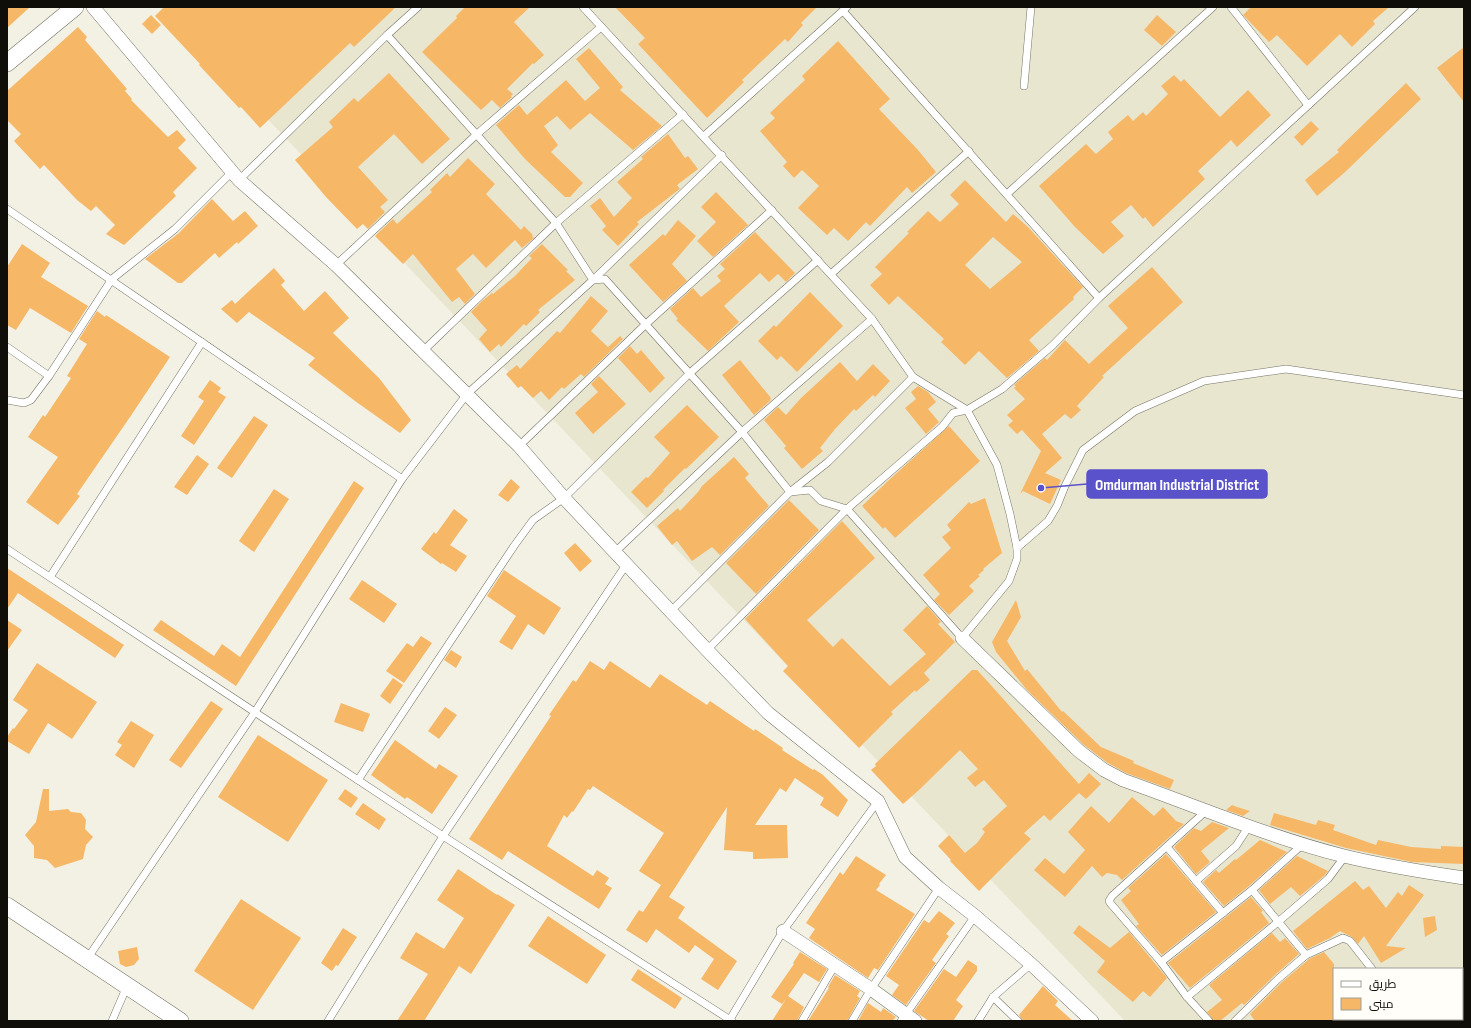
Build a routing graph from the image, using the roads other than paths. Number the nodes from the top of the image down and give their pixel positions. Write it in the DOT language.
graph roads {
  1 [pos="75,7"];
  2 [pos="93,7"];
  3 [pos="418,7"];
  4 [pos="583,7"];
  5 [pos="1031,7"];
  6 [pos="1212,7"];
  7 [pos="1231,7"];
  8 [pos="1415,7"];
  9 [pos="845,9"];
  10 [pos="601,27"];
  11 [pos="387,35"];
  12 [pos="7,63"];
  13 [pos="1024,86"];
  14 [pos="1308,105"];
  15 [pos="684,114"];
  16 [pos="476,135"];
  17 [pos="704,136"];
  18 [pos="969,151"];
  19 [pos="722,155"];
  20 [pos="235,176"];
  21 [pos="1007,194"];
  22 [pos="7,208"];
  23 [pos="772,210"];
  24 [pos="556,223"];
  25 [pos="818,260"];
  26 [pos="336,265"];
  27 [pos="831,274"];
  28 [pos="112,279"];
  29 [pos="593,280"];
  30 [pos="1098,298"];
  31 [pos="872,318"];
  32 [pos="646,324"];
  33 [pos="202,342"];
  34 [pos="7,347"];
  35 [pos="423,351"];
  36 [pos="690,373"];
  37 [pos="50,376"];
  38 [pos="913,377"];
  39 [pos="467,394"];
  40 [pos="1464,395"];
  41 [pos="7,400"];
  42 [pos="967,410"];
  43 [pos="742,432"];
  44 [pos="519,446"];
  45 [pos="402,479"];
  46 [pos="790,492"];
  47 [pos="564,498"];
  48 [pos="848,509"];
  49 [pos="1017,548"];
  50 [pos="7,549"];
  51 [pos="615,552"];
  52 [pos="626,565"];
  53 [pos="50,578"];
  54 [pos="670,612"];
  55 [pos="962,638"];
  56 [pos="707,650"];
  57 [pos="255,712"];
  58 [pos="358,780"];
  59 [pos="878,801"];
  60 [pos="1207,810"];
  61 [pos="1249,826"];
  62 [pos="444,836"];
  63 [pos="1303,844"];
  64 [pos="1167,847"];
  65 [pos="1345,856"];
  66 [pos="1464,878"];
  67 [pos="1196,880"];
  68 [pos="939,888"];
  69 [pos="1252,890"];
  70 [pos="7,906"];
  71 [pos="1223,913"];
  72 [pos="975,916"];
  73 [pos="1278,922"];
  74 [pos="783,931"];
  75 [pos="1306,955"];
  76 [pos="87,959"];
  77 [pos="1161,962"];
  78 [pos="1031,964"];
  79 [pos="835,965"];
  80 [pos="1371,968"];
  81 [pos="128,986"];
  82 [pos="871,989"];
  83 [pos="1187,996"];
  84 [pos="993,997"];
  85 [pos="907,1018"];
  86 [pos="112,1021"];
  87 [pos="180,1021"];
  88 [pos="328,1021"];
  89 [pos="730,1021"];
  90 [pos="802,1021"];
  91 [pos="852,1021"];
  92 [pos="978,1021"];
  93 [pos="1018,1021"];
  94 [pos="1092,1021"];
  95 [pos="1209,1021"];
  96 [pos="1235,1021"];
  1 -- 12 [label="street"];
  2 -- 20 [label="street"];
  3 -- 11 [label="lane"];
  4 -- 10 [label="lane"];
  5 -- 13 [label="lane"];
  6 -- 21 [label="lane"];
  7 -- 14 [label="lane"];
  8 -- 14 [label="lane"];
  9 -- 17 [label="lane"];
  9 -- 18 [label="lane"];
  10 -- 15 [label="lane"];
  10 -- 16 [label="lane"];
  11 -- 16 [label="lane"];
  11 -- 20 [label="lane"];
  14 -- 30 [label="lane"];
  15 -- 17 [label="lane"];
  15 -- 24 [label="lane"];
  16 -- 24 [label="lane"];
  16 -- 26 [label="lane"];
  17 -- 19 [label="lane"];
  18 -- 21 [label="lane"];
  18 -- 27 [label="lane"];
  19 -- 23 [label="lane"];
  19 -- 29 [label="lane"];
  20 -- 26 [label="street"];
  20 -- 28 [label="lane"];
  21 -- 30 [label="lane"];
  22 -- 28 [label="lane"];
  23 -- 25 [label="lane"];
  23 -- 32 [label="lane"];
  24 -- 29 [label="lane"];
  24 -- 35 [label="lane"];
  25 -- 27 [label="lane"];
  25 -- 36 [label="lane"];
  26 -- 35 [label="street"];
  27 -- 31 [label="lane"];
  28 -- 33 [label="lane"];
  28 -- 37 [label="lane"];
  29 -- 32 [label="lane"];
  29 -- 39 [label="lane"];
  30 -- 42 [label="lane"];
  31 -- 38 [label="lane"];
  31 -- 43 [label="lane"];
  32 -- 36 [label="lane"];
  32 -- 44 [label="lane"];
  33 -- 45 [label="lane"];
  33 -- 53 [label="lane"];
  34 -- 37 [label="lane"];
  35 -- 39 [label="street"];
  36 -- 43 [label="lane"];
  36 -- 47 [label="lane"];
  37 -- 41 [label="lane"];
  38 -- 42 [label="lane"];
  38 -- 46 [label="lane"];
  39 -- 44 [label="street"];
  39 -- 45 [label="lane"];
  40 -- 49 [label="lane"];
  42 -- 48 [label="lane"];
  42 -- 49 [label="lane"];
  43 -- 46 [label="lane"];
  43 -- 51 [label="lane"];
  44 -- 47 [label="street"];
  45 -- 57 [label="lane"];
  46 -- 48 [label="lane"];
  46 -- 54 [label="lane"];
  47 -- 51 [label="street"];
  47 -- 58 [label="lane"];
  48 -- 55 [label="lane"];
  48 -- 56 [label="lane"];
  49 -- 55 [label="lane"];
  50 -- 53 [label="lane"];
  51 -- 52 [label="street"];
  52 -- 54 [label="street"];
  52 -- 62 [label="lane"];
  53 -- 57 [label="lane"];
  54 -- 56 [label="street"];
  55 -- 60 [label="street"];
  56 -- 59 [label="street"];
  57 -- 58 [label="lane"];
  57 -- 76 [label="lane"];
  58 -- 62 [label="lane"];
  59 -- 68 [label="street"];
  59 -- 74 [label="lane"];
  60 -- 61 [label="street"];
  60 -- 64 [label="lane"];
  61 -- 63 [label="street"];
  61 -- 67 [label="lane"];
  62 -- 88 [label="lane"];
  62 -- 89 [label="lane"];
  63 -- 65 [label="street"];
  63 -- 69 [label="lane"];
  64 -- 67 [label="lane"];
  64 -- 77 [label="lane"];
  65 -- 66 [label="street"];
  65 -- 73 [label="lane"];
  67 -- 71 [label="lane"];
  68 -- 72 [label="street"];
  68 -- 82 [label="lane"];
  69 -- 71 [label="lane"];
  69 -- 73 [label="lane"];
  70 -- 76 [label="street"];
  71 -- 77 [label="lane"];
  72 -- 78 [label="street"];
  72 -- 85 [label="lane"];
  73 -- 75 [label="lane"];
  73 -- 83 [label="lane"];
  74 -- 79 [label="street"];
  74 -- 89 [label="lane"];
  75 -- 80 [label="lane"];
  75 -- 96 [label="lane"];
  76 -- 81 [label="street"];
  77 -- 83 [label="lane"];
  78 -- 84 [label="lane"];
  78 -- 94 [label="street"];
  79 -- 82 [label="street"];
  79 -- 90 [label="lane"];
  81 -- 86 [label="lane"];
  81 -- 87 [label="street"];
  82 -- 85 [label="street"];
  82 -- 91 [label="lane"];
  83 -- 95 [label="lane"];
  84 -- 92 [label="lane"];
  84 -- 93 [label="lane"];
}
